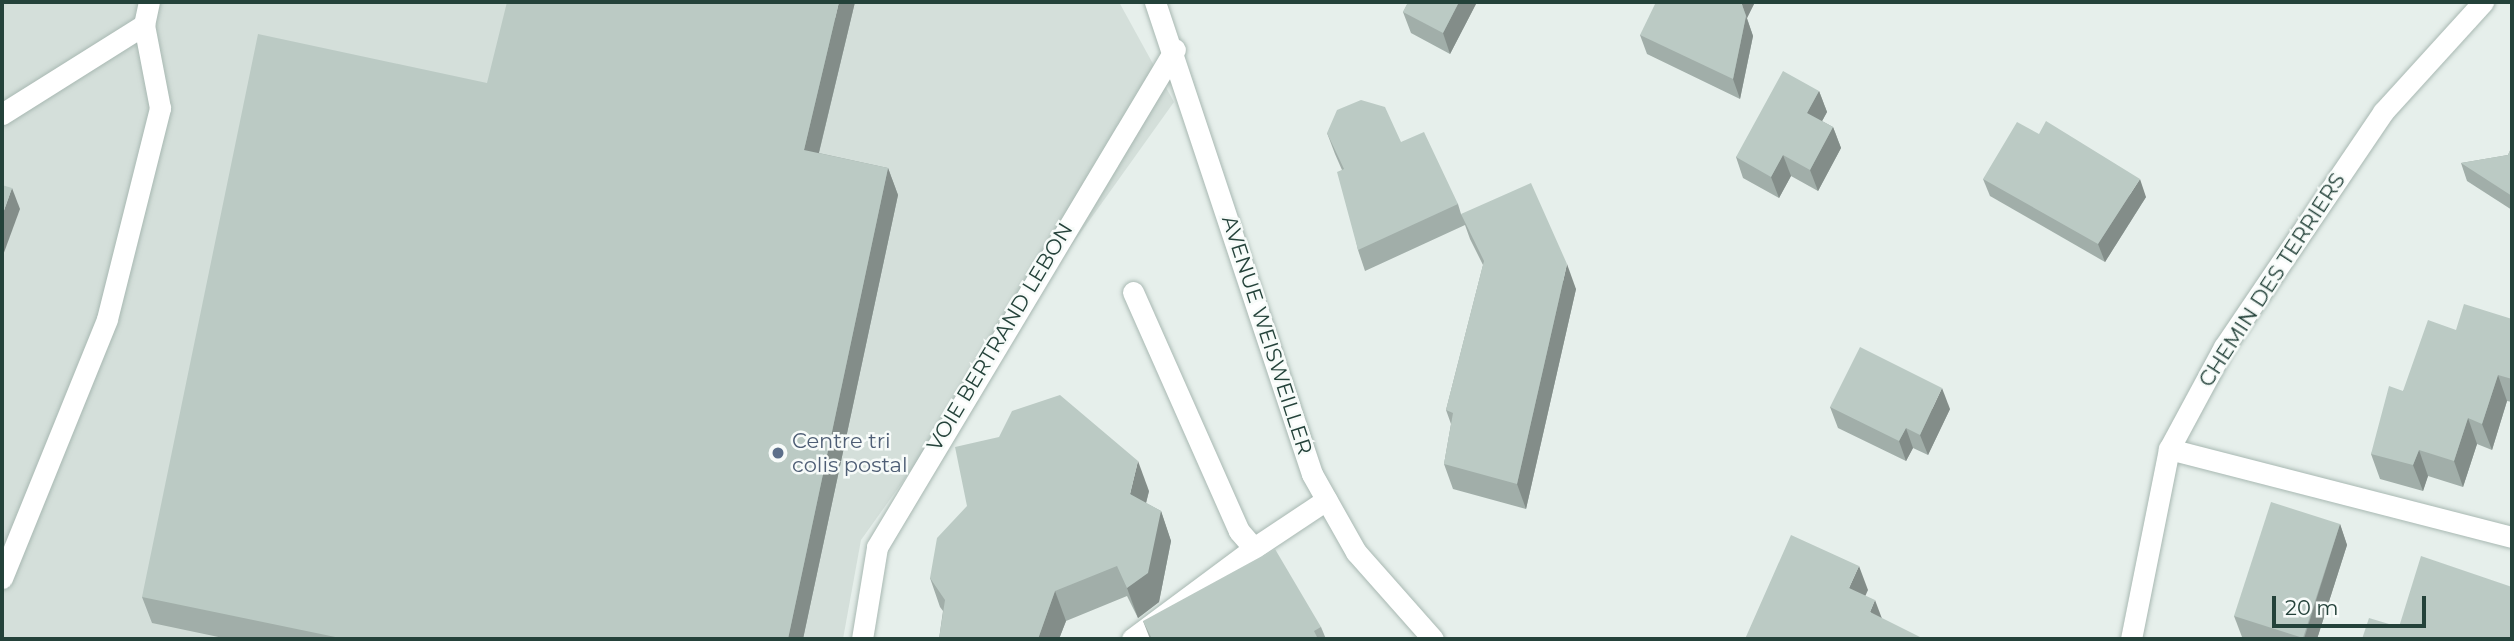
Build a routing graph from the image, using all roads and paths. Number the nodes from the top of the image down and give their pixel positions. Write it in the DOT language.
graph roads {
  1 [pos="149,2"];
  2 [pos="1155,2"];
  3 [pos="2483,2"];
  4 [pos="144,25"];
  5 [pos="1175,49"];
  6 [pos="2,114"];
  7 [pos="1133,292"];
  8 [pos="2169,449"];
  9 [pos="1326,500"];
  10 [pos="2512,537"];
  11 [pos="1254,548"];
  12 [pos="2,578"];
  13 [pos="862,639"];
  14 [pos="1132,639"];
  15 [pos="1433,639"];
  16 [pos="2131,639"];
  1 -- 4 [label="street"];
  2 -- 5 [label="street, AVENUE WEISWEILLER"];
  3 -- 8 [label="street, CHEMIN DES TERRIERS"];
  4 -- 6 [label="street"];
  4 -- 12 [label="street"];
  5 -- 9 [label="street, AVENUE WEISWEILLER"];
  5 -- 13 [label="street, VOIE BERTRAND LEBON"];
  7 -- 11 [label="street"];
  8 -- 10 [label="street"];
  8 -- 16 [label="street, CHEMIN DES TERRIERS"];
  9 -- 11 [label="street"];
  9 -- 15 [label="street, AVENUE WEISWEILLER"];
  11 -- 14 [label="street"];
}
